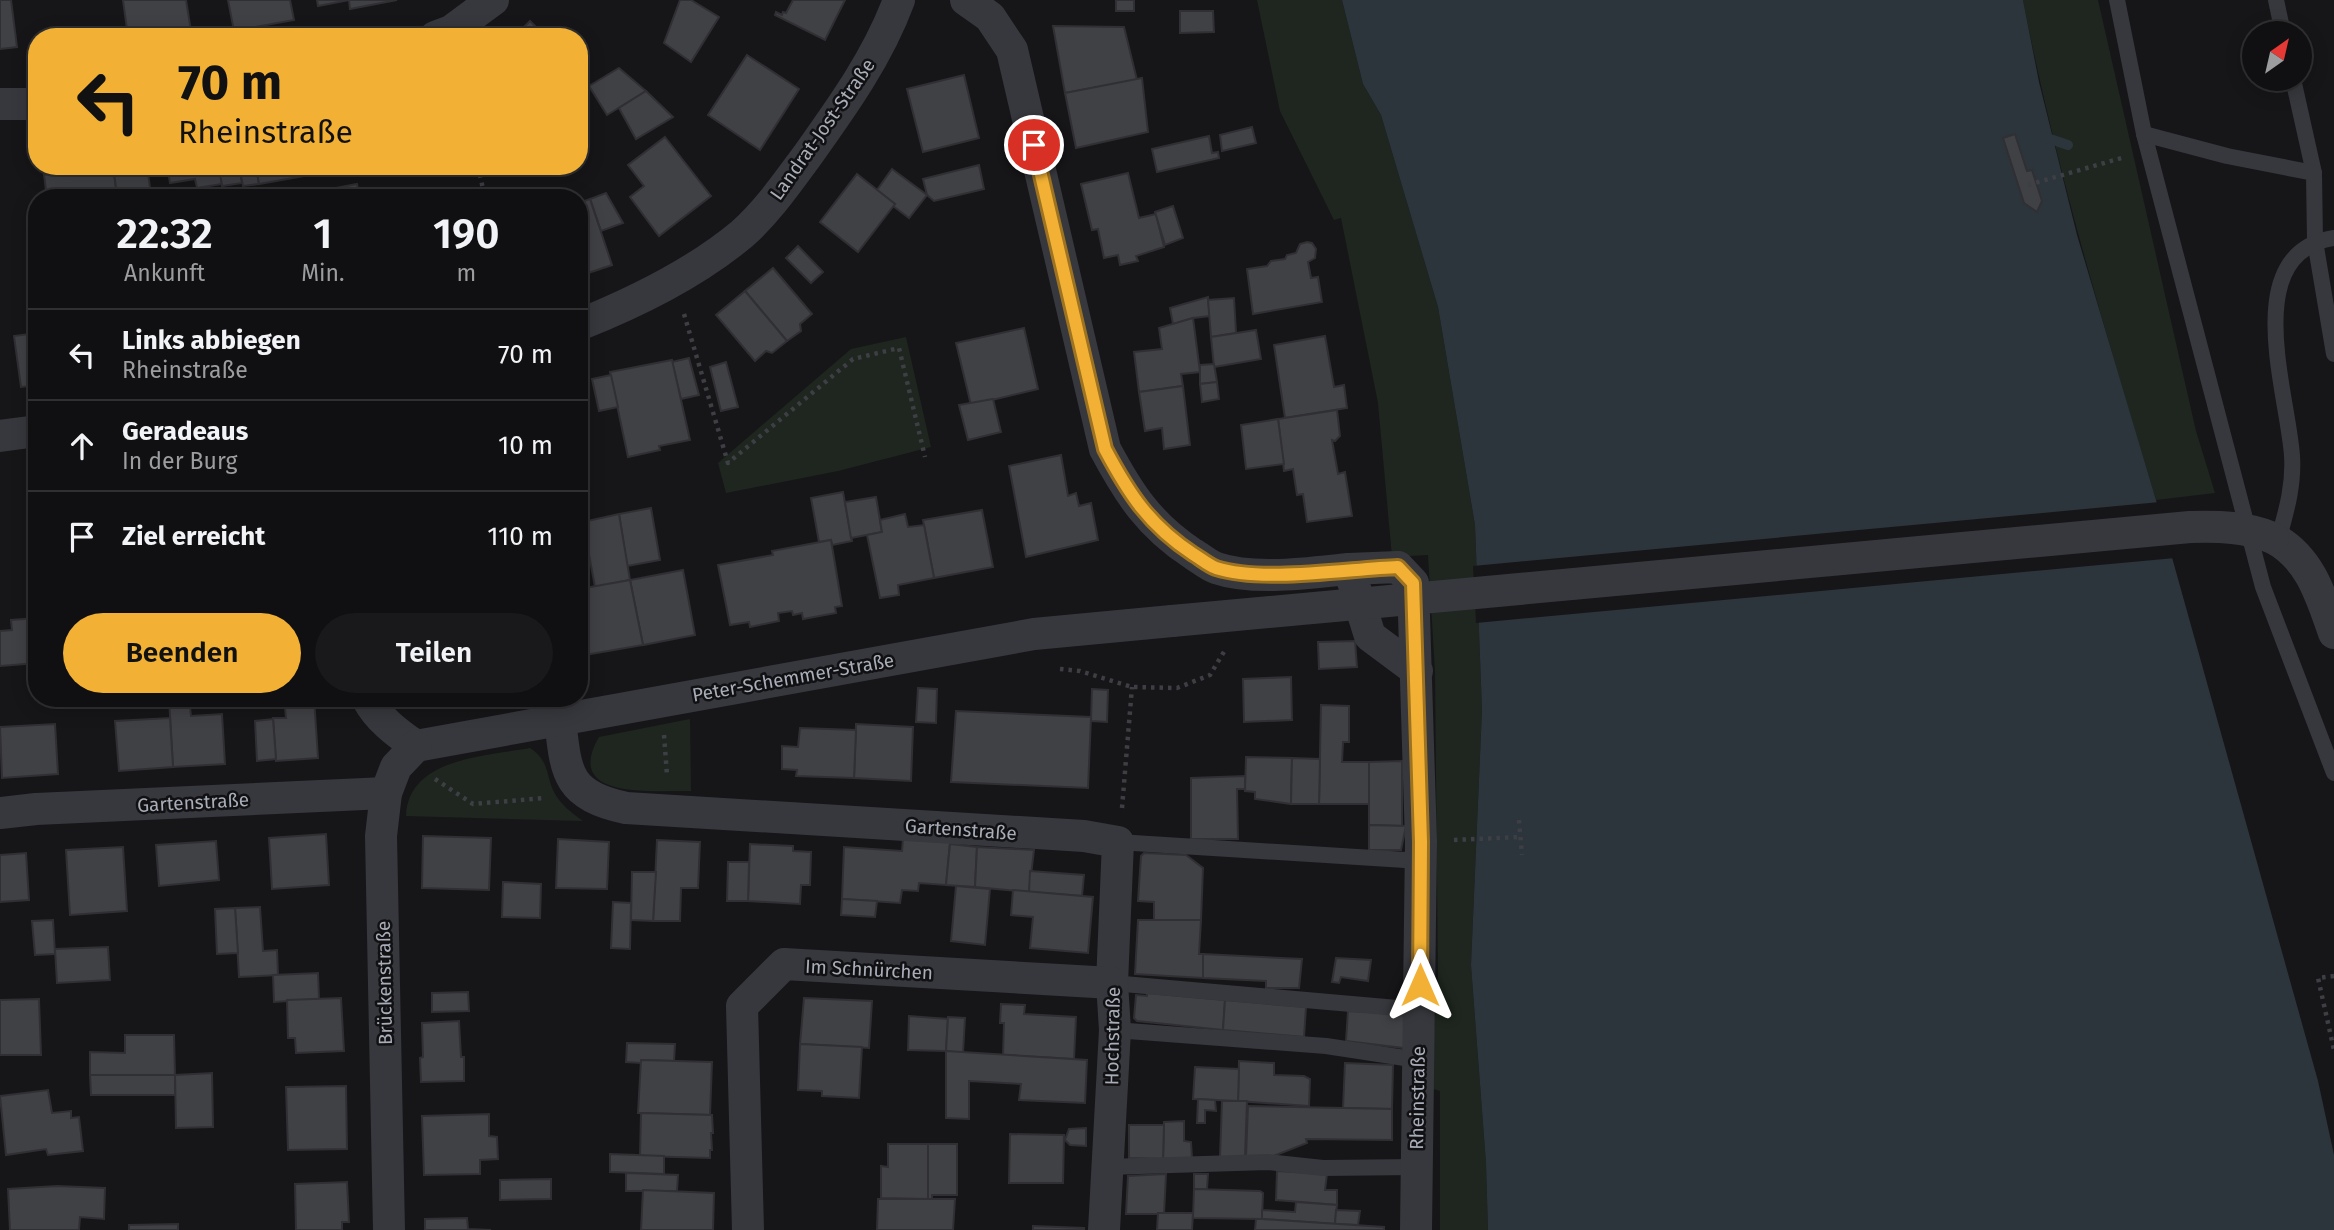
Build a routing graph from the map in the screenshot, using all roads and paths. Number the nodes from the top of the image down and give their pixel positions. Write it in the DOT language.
graph roads {
  1 [pos="493,0"];
  2 [pos="899,0"];
  3 [pos="966,0"];
  4 [pos="2117,0"];
  5 [pos="2276,0"];
  6 [pos="2280,21"];
  7 [pos="455,28"];
  8 [pos="2296,91"];
  9 [pos="0,104"];
  10 [pos="28,104"];
  11 [pos="2144,134"];
  12 [pos="2149,152"];
  13 [pos="2314,173"];
  14 [pos="2028,185"];
  15 [pos="2334,238"];
  16 [pos="2315,241"];
  17 [pos="674,279"];
  18 [pos="588,321"];
  19 [pos="2334,354"];
  20 [pos="28,432"];
  21 [pos="0,436"];
  22 [pos="925,457"];
  23 [pos="2276,539"];
  24 [pos="1349,569"];
  25 [pos="2334,633"];
  26 [pos="1227,646"];
  27 [pos="1417,671"];
  28 [pos="1132,687"];
  29 [pos="372,707"];
  30 [pos="560,719"];
  31 [pos="421,759"];
  32 [pos="2334,773"];
  33 [pos="386,793"];
  34 [pos="589,796"];
  35 [pos="0,813"];
  36 [pos="1518,820"];
  37 [pos="1520,836"];
  38 [pos="1118,842"];
  39 [pos="1421,852"];
  40 [pos="1522,855"];
  41 [pos="2334,976"];
  42 [pos="1112,983"];
  43 [pos="1420,1010"];
  44 [pos="1115,1030"];
  45 [pos="2334,1050"];
  46 [pos="1418,1060"];
  47 [pos="1107,1167"];
  48 [pos="1416,1167"];
  49 [pos="388,1230"];
  50 [pos="748,1230"];
  51 [pos="1104,1230"];
  52 [pos="1416,1230"];
  1 -- 7 [label="street"];
  2 -- 17 [label="street, Landrat-Jost-Straße"];
  3 -- 24 [label="street, Rheinstraße"];
  4 -- 11 [label="lane"];
  5 -- 6 [label="lane"];
  8 -- 13 [label="lane"];
  9 -- 10 [label="street"];
  11 -- 12 [label="lane"];
  11 -- 13 [label="lane"];
  12 -- 14 [label="path"];
  12 -- 32 [label="lane"];
  13 -- 16 [label="lane"];
  15 -- 16 [label="lane"];
  16 -- 19 [label="lane"];
  16 -- 23 [label="lane"];
  17 -- 18 [label="street, Landrat-Jost-Straße"];
  17 -- 22 [label="path"];
  20 -- 21 [label="street"];
  23 -- 25 [label="street"];
  23 -- 30 [label="street, Peter-Schemmer-Straße, bridge"];
  24 -- 27 [label="street"];
  24 -- 27 [label="street, Rheinstraße"];
  26 -- 28 [label="path"];
  27 -- 39 [label="street, Rheinstraße"];
  29 -- 31 [label="street"];
  30 -- 31 [label="street, Peter-Schemmer-Straße"];
  30 -- 34 [label="street"];
  31 -- 33 [label="street, Brückenstraße"];
  31 -- 34 [label="path"];
  33 -- 35 [label="street, Gartenstraße"];
  33 -- 49 [label="street, Brückenstraße"];
  34 -- 38 [label="street, Gartenstraße"];
  36 -- 37 [label="path"];
  37 -- 39 [label="path"];
  37 -- 40 [label="path"];
  38 -- 39 [label="lane, Gartenstraße"];
  38 -- 42 [label="street, Hochstraße"];
  39 -- 43 [label="street, Rheinstraße"];
  41 -- 45 [label="path"];
  42 -- 43 [label="lane"];
  42 -- 44 [label="street, Hochstraße"];
  42 -- 50 [label="street, Im Schnürchen"];
  43 -- 46 [label="street, Rheinstraße"];
  44 -- 46 [label="lane"];
  44 -- 47 [label="street, Hochstraße"];
  46 -- 48 [label="street, Rheinstraße"];
  47 -- 48 [label="lane"];
  47 -- 51 [label="street, Hochstraße"];
  48 -- 52 [label="street, Rheinstraße"];
}
